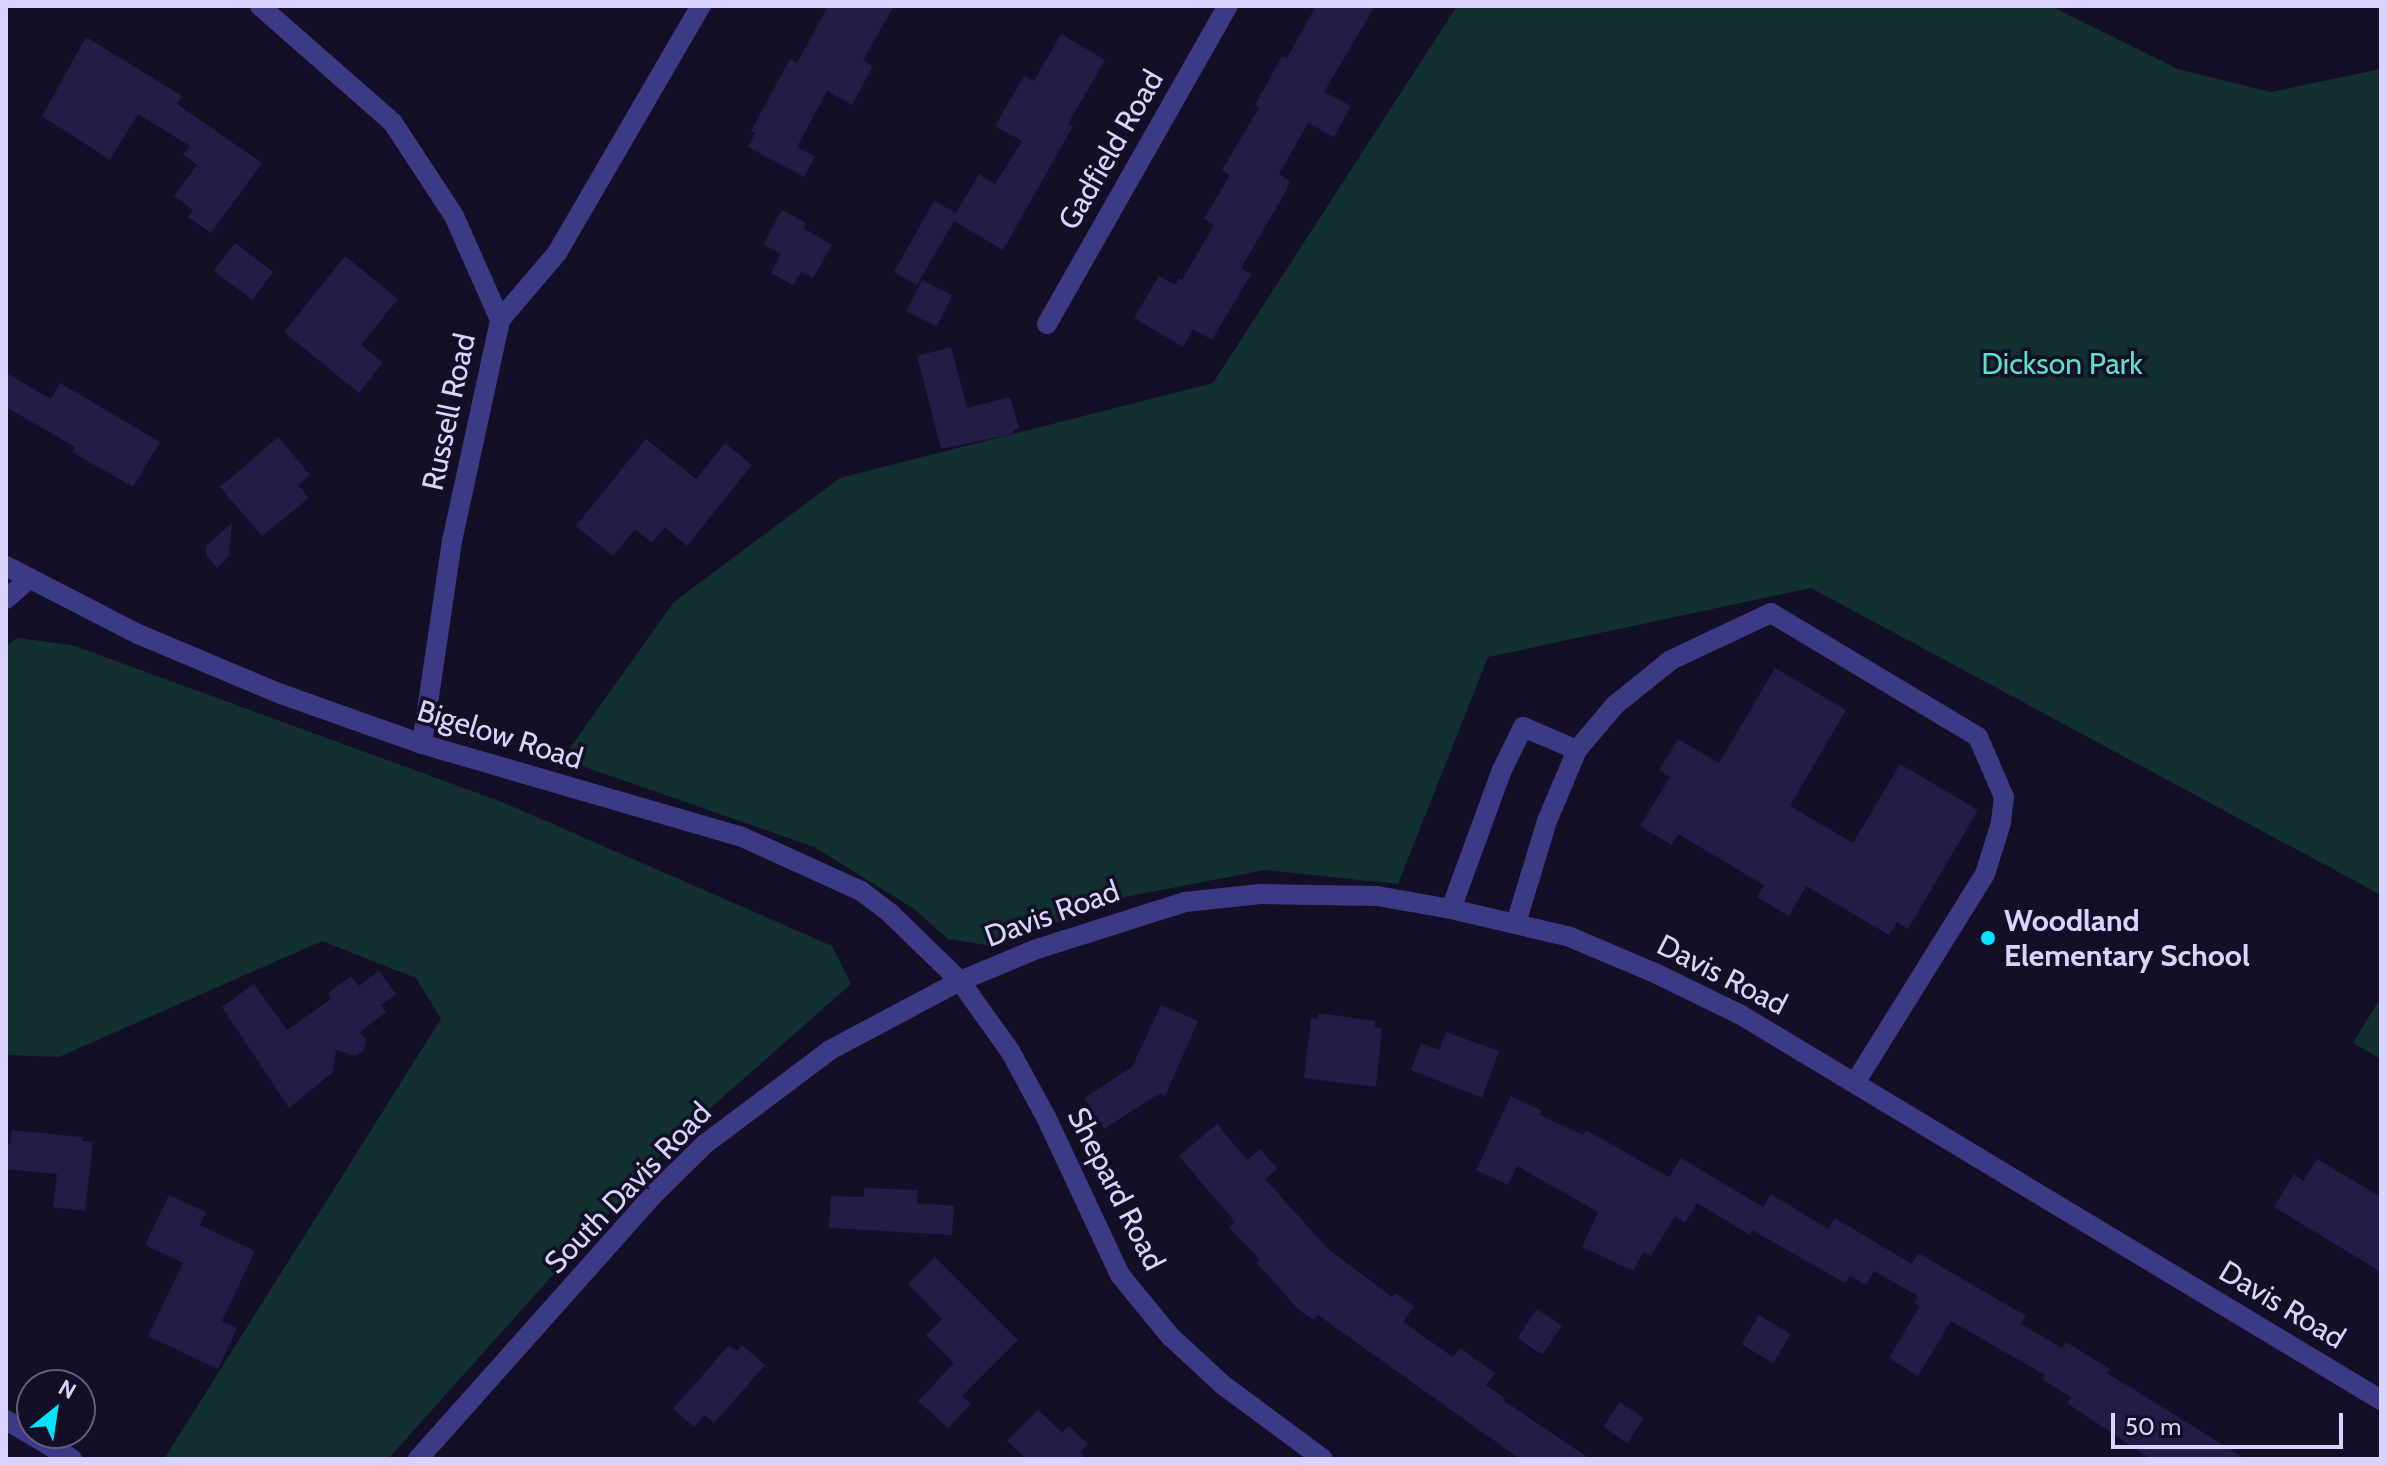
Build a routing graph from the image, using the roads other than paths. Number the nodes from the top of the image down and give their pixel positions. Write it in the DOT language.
graph roads {
  1 [pos="260,6"];
  2 [pos="701,6"];
  3 [pos="1228,6"];
  4 [pos="500,320"];
  5 [pos="1047,324"];
  6 [pos="6,566"];
  7 [pos="29,579"];
  8 [pos="6,599"];
  9 [pos="422,744"];
  10 [pos="1577,750"];
  11 [pos="1451,909"];
  12 [pos="1516,923"];
  13 [pos="960,981"];
  14 [pos="1855,1083"];
  15 [pos="2381,1400"];
  16 [pos="6,1420"];
  17 [pos="72,1459"];
  18 [pos="418,1459"];
  19 [pos="1323,1459"];
  1 -- 4 [label="street"];
  2 -- 4 [label="street, Russell Road"];
  3 -- 5 [label="street, Gadfield Road"];
  4 -- 9 [label="street, Russell Road"];
  6 -- 7 [label="street, Bigelow Road"];
  7 -- 8 [label="street"];
  7 -- 9 [label="street, Bigelow Road"];
  9 -- 13 [label="street, Bigelow Road"];
  10 -- 11 [label="street"];
  10 -- 12 [label="street"];
  10 -- 14 [label="street"];
  11 -- 12 [label="street, Davis Road"];
  11 -- 13 [label="street, Davis Road"];
  12 -- 14 [label="street, Davis Road"];
  13 -- 18 [label="street, South Davis Road"];
  13 -- 19 [label="street, Shepard Road"];
  14 -- 15 [label="street, Davis Road"];
  16 -- 17 [label="street"];
}
